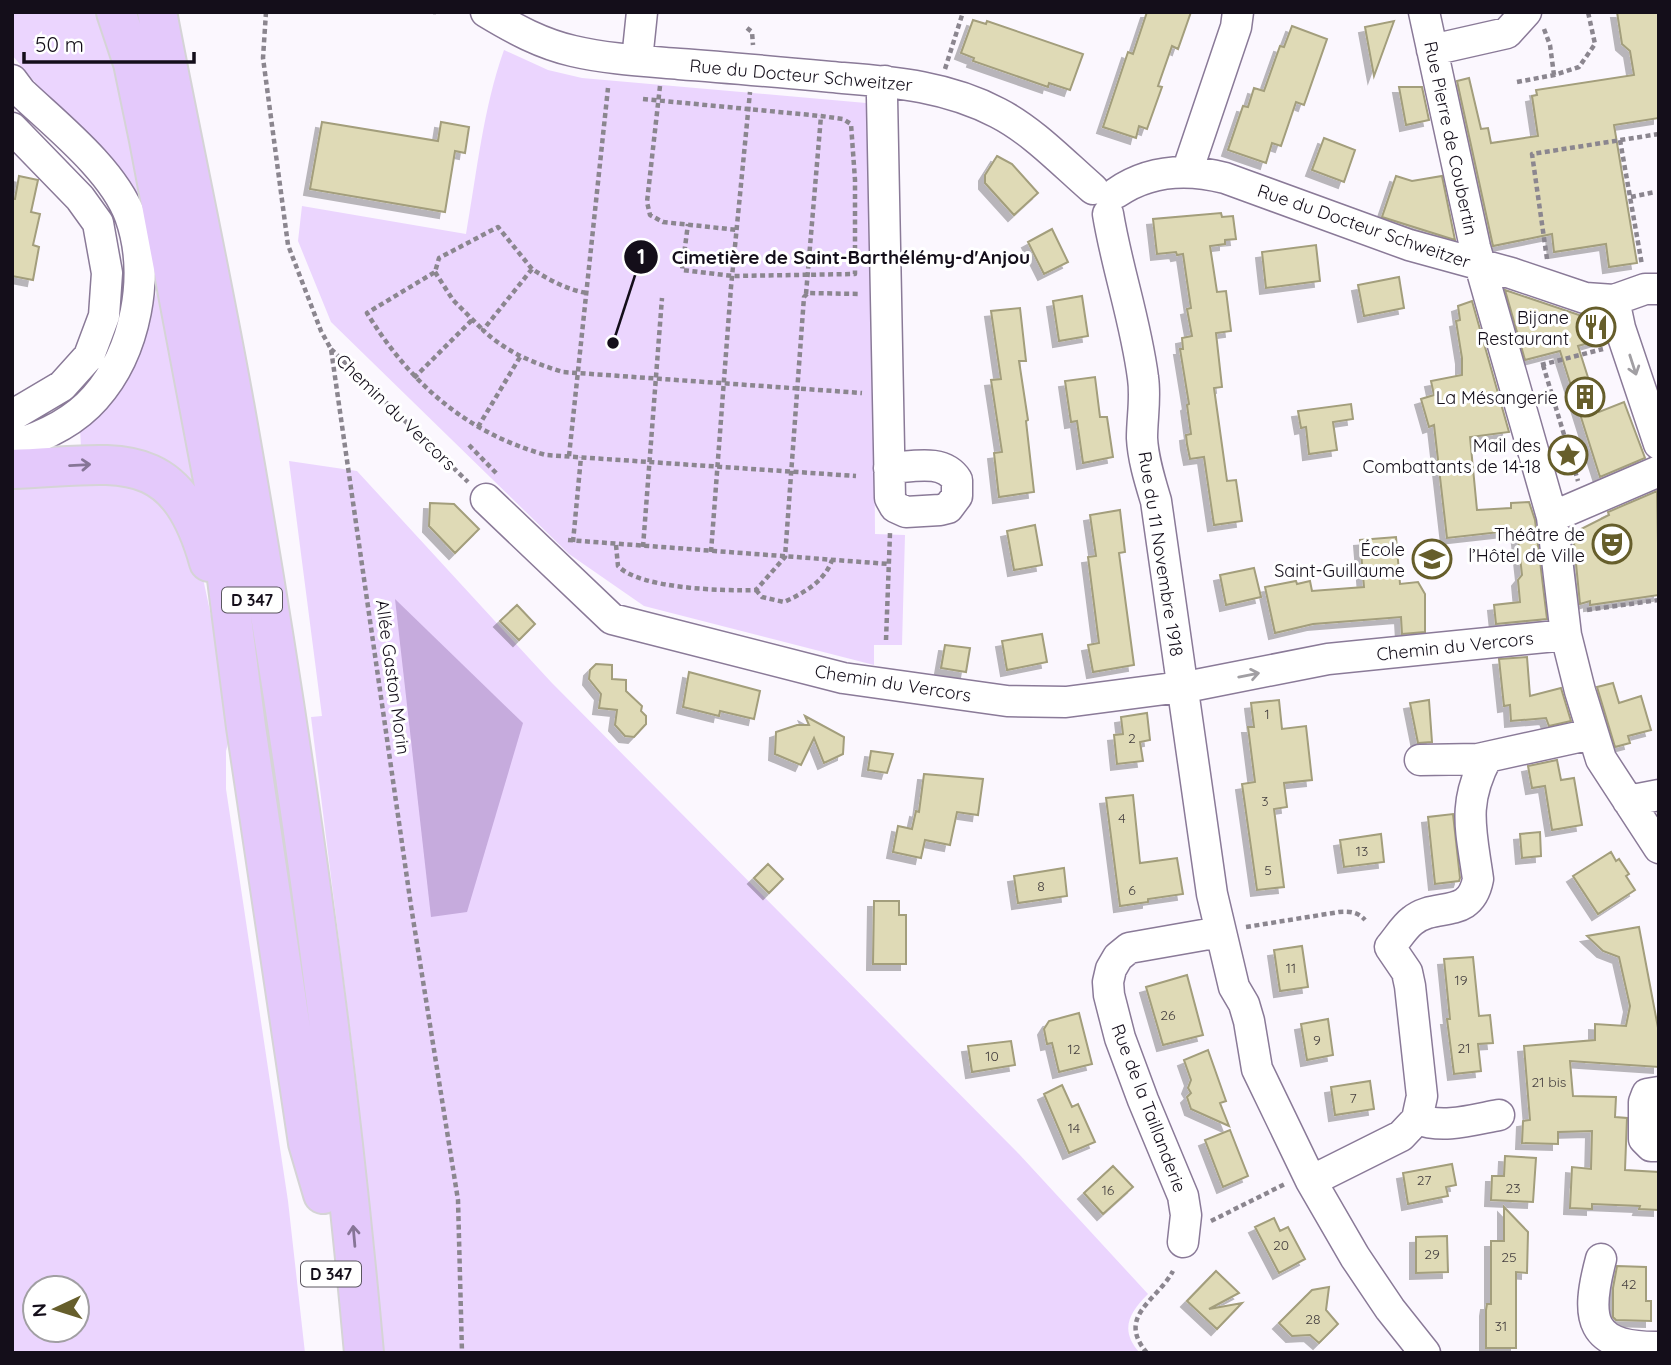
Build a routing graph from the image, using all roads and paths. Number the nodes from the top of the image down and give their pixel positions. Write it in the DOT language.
graph roads {
  1 [pos="116,12"];
  2 [pos="141,12"];
  3 [pos="157,12"];
  4 [pos="179,12"];
  5 [pos="265,12"];
  6 [pos="486,12"];
  7 [pos="642,12"];
  8 [pos="963,12"];
  9 [pos="1238,12"];
  10 [pos="1424,12"];
  11 [pos="1588,12"];
  12 [pos="1532,17"];
  13 [pos="747,27"];
  14 [pos="1432,50"];
  15 [pos="753,55"];
  16 [pos="637,60"];
  17 [pos="1554,75"];
  18 [pos="12,80"];
  19 [pos="885,81"];
  20 [pos="1517,82"];
  21 [pos="660,85"];
  22 [pos="751,87"];
  23 [pos="608,88"];
  24 [pos="939,90"];
  25 [pos="643,99"];
  26 [pos="658,101"];
  27 [pos="748,110"];
  28 [pos="821,116"];
  29 [pos="12,128"];
  30 [pos="1659,134"];
  31 [pos="1620,140"];
  32 [pos="1187,172"];
  33 [pos="1655,192"];
  34 [pos="1631,197"];
  35 [pos="1105,199"];
  36 [pos="688,224"];
  37 [pos="738,230"];
  38 [pos="1641,253"];
  39 [pos="1479,265"];
  40 [pos="1548,267"];
  41 [pos="532,269"];
  42 [pos="435,272"];
  43 [pos="733,276"];
  44 [pos="806,276"];
  45 [pos="1659,289"];
  46 [pos="586,293"];
  47 [pos="806,294"];
  48 [pos="866,294"];
  49 [pos="662,298"];
  50 [pos="1614,300"];
  51 [pos="472,320"];
  52 [pos="483,330"];
  53 [pos="1625,343"];
  54 [pos="331,349"];
  55 [pos="520,357"];
  56 [pos="1543,365"];
  57 [pos="578,373"];
  58 [pos="1509,374"];
  59 [pos="414,378"];
  60 [pos="656,379"];
  61 [pos="724,383"];
  62 [pos="798,388"];
  63 [pos="865,393"];
  64 [pos="13,415"];
  65 [pos="478,427"];
  66 [pos="1659,444"];
  67 [pos="469,445"];
  68 [pos="12,446"];
  69 [pos="569,456"];
  70 [pos="581,457"];
  71 [pos="649,462"];
  72 [pos="717,467"];
  73 [pos="889,468"];
  74 [pos="12,469"];
  75 [pos="1659,471"];
  76 [pos="792,472"];
  77 [pos="856,476"];
  78 [pos="497,492"];
  79 [pos="1585,503"];
  80 [pos="1552,517"];
  81 [pos="890,525"];
  82 [pos="564,539"];
  83 [pos="573,542"];
  84 [pos="616,545"];
  85 [pos="643,547"];
  86 [pos="710,552"];
  87 [pos="785,557"];
  88 [pos="832,560"];
  89 [pos="888,564"];
  90 [pos="755,590"];
  91 [pos="1659,600"];
  92 [pos="1565,624"];
  93 [pos="886,640"];
  94 [pos="1182,688"];
  95 [pos="246,727"];
  96 [pos="1592,734"];
  97 [pos="1487,757"];
  98 [pos="1420,760"];
  99 [pos="1659,795"];
  100 [pos="1641,808"];
  101 [pos="1659,848"];
  102 [pos="311,874"];
  103 [pos="1365,920"];
  104 [pos="1227,930"];
  105 [pos="1659,1092"];
  106 [pos="1499,1115"];
  107 [pos="1417,1119"];
  108 [pos="1656,1146"];
  109 [pos="1309,1178"];
  110 [pos="323,1194"];
  111 [pos="1211,1221"];
  112 [pos="1183,1242"];
  113 [pos="1601,1259"];
  114 [pos="1173,1271"];
  115 [pos="1659,1347"];
  116 [pos="338,1353"];
  117 [pos="364,1353"];
  118 [pos="462,1353"];
  119 [pos="1147,1353"];
  120 [pos="1425,1353"];
  1 -- 95 [label="highway"];
  2 -- 110 [label="highway, D 347"];
  3 -- 102 [label="highway, D 347"];
  4 -- 102 [label="highway"];
  5 -- 54 [label="path, Allée Gaston Morin"];
  6 -- 16 [label="street, Rue du Docteur Schweitzer"];
  7 -- 16 [label="street"];
  8 -- 24 [label="path"];
  9 -- 32 [label="street"];
  10 -- 14 [label="street, Rue Pierre de Coubertin"];
  11 -- 17 [label="path"];
  12 -- 14 [label="street"];
  12 -- 17 [label="path"];
  13 -- 15 [label="path"];
  14 -- 39 [label="street, Rue Pierre de Coubertin"];
  16 -- 19 [label="street, Rue du Docteur Schweitzer"];
  17 -- 20 [label="path"];
  18 -- 68 [label="street"];
  19 -- 24 [label="street, Rue du Docteur Schweitzer"];
  19 -- 73 [label="street"];
  21 -- 26 [label="path"];
  22 -- 27 [label="path"];
  23 -- 46 [label="path"];
  24 -- 35 [label="street, Rue du Docteur Schweitzer"];
  25 -- 26 [label="path"];
  26 -- 27 [label="path"];
  26 -- 36 [label="path"];
  27 -- 28 [label="path"];
  27 -- 37 [label="path"];
  28 -- 44 [label="path"];
  28 -- 44 [label="path"];
  29 -- 64 [label="street"];
  30 -- 31 [label="path"];
  31 -- 34 [label="path"];
  31 -- 40 [label="path"];
  32 -- 35 [label="street, Rue du Docteur Schweitzer"];
  32 -- 39 [label="street, Rue du Docteur Schweitzer"];
  33 -- 34 [label="path"];
  34 -- 38 [label="path"];
  35 -- 94 [label="street, Rue du 11 Novembre 1918"];
  36 -- 37 [label="path"];
  36 -- 43 [label="path"];
  37 -- 43 [label="path"];
  39 -- 50 [label="street, Rue du Docteur Schweitzer"];
  39 -- 58 [label="street, Rue Pierre de Coubertin"];
  41 -- 42 [label="path"];
  41 -- 46 [label="path"];
  41 -- 52 [label="path"];
  42 -- 51 [label="path"];
  42 -- 59 [label="path"];
  43 -- 44 [label="path"];
  43 -- 61 [label="path"];
  44 -- 47 [label="path"];
  45 -- 50 [label="street"];
  46 -- 57 [label="path"];
  47 -- 48 [label="path"];
  47 -- 62 [label="path"];
  49 -- 60 [label="path"];
  50 -- 53 [label="street"];
  51 -- 52 [label="path"];
  51 -- 59 [label="path"];
  52 -- 55 [label="path"];
  53 -- 56 [label="path"];
  53 -- 66 [label="street, one-way"];
  54 -- 78 [label="path, Chemin du Vercors"];
  54 -- 118 [label="path, Allée Gaston Morin"];
  55 -- 57 [label="path"];
  55 -- 65 [label="path"];
  56 -- 58 [label="path"];
  56 -- 79 [label="path"];
  57 -- 60 [label="path"];
  57 -- 69 [label="path"];
  58 -- 80 [label="street, Rue Pierre de Coubertin"];
  59 -- 65 [label="path"];
  60 -- 61 [label="path"];
  60 -- 71 [label="path"];
  61 -- 62 [label="path"];
  61 -- 72 [label="path"];
  62 -- 63 [label="path"];
  62 -- 76 [label="path"];
  65 -- 69 [label="path"];
  67 -- 78 [label="path"];
  69 -- 70 [label="path"];
  70 -- 71 [label="path"];
  70 -- 83 [label="path"];
  71 -- 72 [label="path"];
  71 -- 85 [label="path"];
  72 -- 76 [label="path"];
  72 -- 86 [label="path"];
  74 -- 95 [label="highway, one-way"];
  75 -- 79 [label="street"];
  76 -- 77 [label="path"];
  76 -- 87 [label="path"];
  78 -- 94 [label="street, Chemin du Vercors"];
  79 -- 80 [label="street"];
  80 -- 92 [label="street, Rue Pierre de Coubertin"];
  81 -- 89 [label="path"];
  82 -- 83 [label="path"];
  83 -- 84 [label="path"];
  84 -- 85 [label="path"];
  84 -- 90 [label="path"];
  85 -- 86 [label="path"];
  86 -- 87 [label="path"];
  87 -- 88 [label="path"];
  87 -- 90 [label="path"];
  88 -- 89 [label="path"];
  88 -- 90 [label="path"];
  89 -- 93 [label="path"];
  91 -- 92 [label="path"];
  94 -- 92 [label="street, Chemin du Vercors, one-way"];
  92 -- 96 [label="street, Rue Pierre de Coubertin"];
  94 -- 104 [label="street"];
  95 -- 110 [label="highway"];
  96 -- 97 [label="street"];
  96 -- 100 [label="street, Rue Pierre de Coubertin"];
  97 -- 98 [label="street"];
  97 -- 107 [label="street"];
  99 -- 100 [label="street"];
  100 -- 101 [label="street, Rue Pierre de Coubertin"];
  117 -- 102 [label="highway, D 347, one-way"];
  103 -- 104 [label="path"];
  104 -- 109 [label="street"];
  104 -- 112 [label="street, Rue de la Taillanderie"];
  105 -- 108 [label="street"];
  106 -- 107 [label="street"];
  107 -- 109 [label="street"];
  109 -- 111 [label="path"];
  109 -- 120 [label="street"];
  110 -- 116 [label="highway, D 347"];
  113 -- 115 [label="street"];
  114 -- 119 [label="path"];
}
